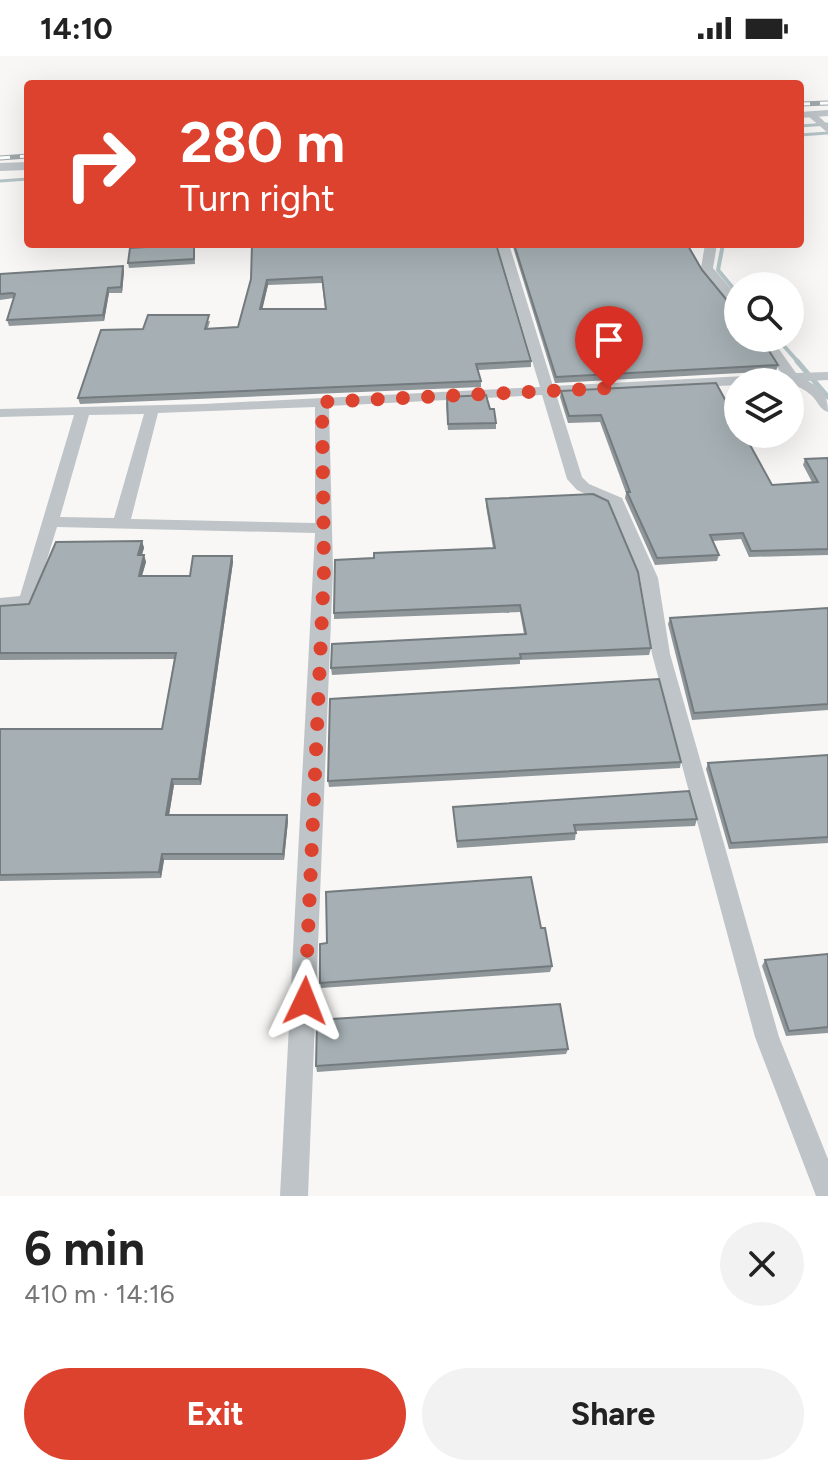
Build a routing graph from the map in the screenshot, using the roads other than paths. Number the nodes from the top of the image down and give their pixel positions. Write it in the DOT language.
graph roads {
  1 [pos="24,166"];
  2 [pos="0,167"];
  3 [pos="504,248"];
  4 [pos="710,248"];
  5 [pos="724,288"];
  6 [pos="781,352"];
  7 [pos="811,377"];
  8 [pos="549,391"];
  9 [pos="322,402"];
  10 [pos="828,408"];
  11 [pos="152,410"];
  12 [pos="83,411"];
  13 [pos="0,413"];
  14 [pos="50,522"];
  15 [pos="121,524"];
  16 [pos="323,528"];
  17 [pos="0,604"];
  18 [pos="828,1193"];
  19 [pos="294,1196"];
  1 -- 2 [label="street"];
  3 -- 8 [label="street"];
  4 -- 5 [label="street"];
  6 -- 7 [label="street"];
  7 -- 8 [label="street"];
  7 -- 10 [label="street"];
  8 -- 9 [label="street"];
  8 -- 18 [label="street"];
  9 -- 11 [label="street"];
  9 -- 16 [label="street"];
  11 -- 12 [label="street"];
  11 -- 15 [label="street"];
  12 -- 13 [label="street"];
  12 -- 14 [label="street"];
  14 -- 15 [label="street"];
  14 -- 17 [label="street"];
  15 -- 16 [label="street"];
  16 -- 19 [label="street"];
}
